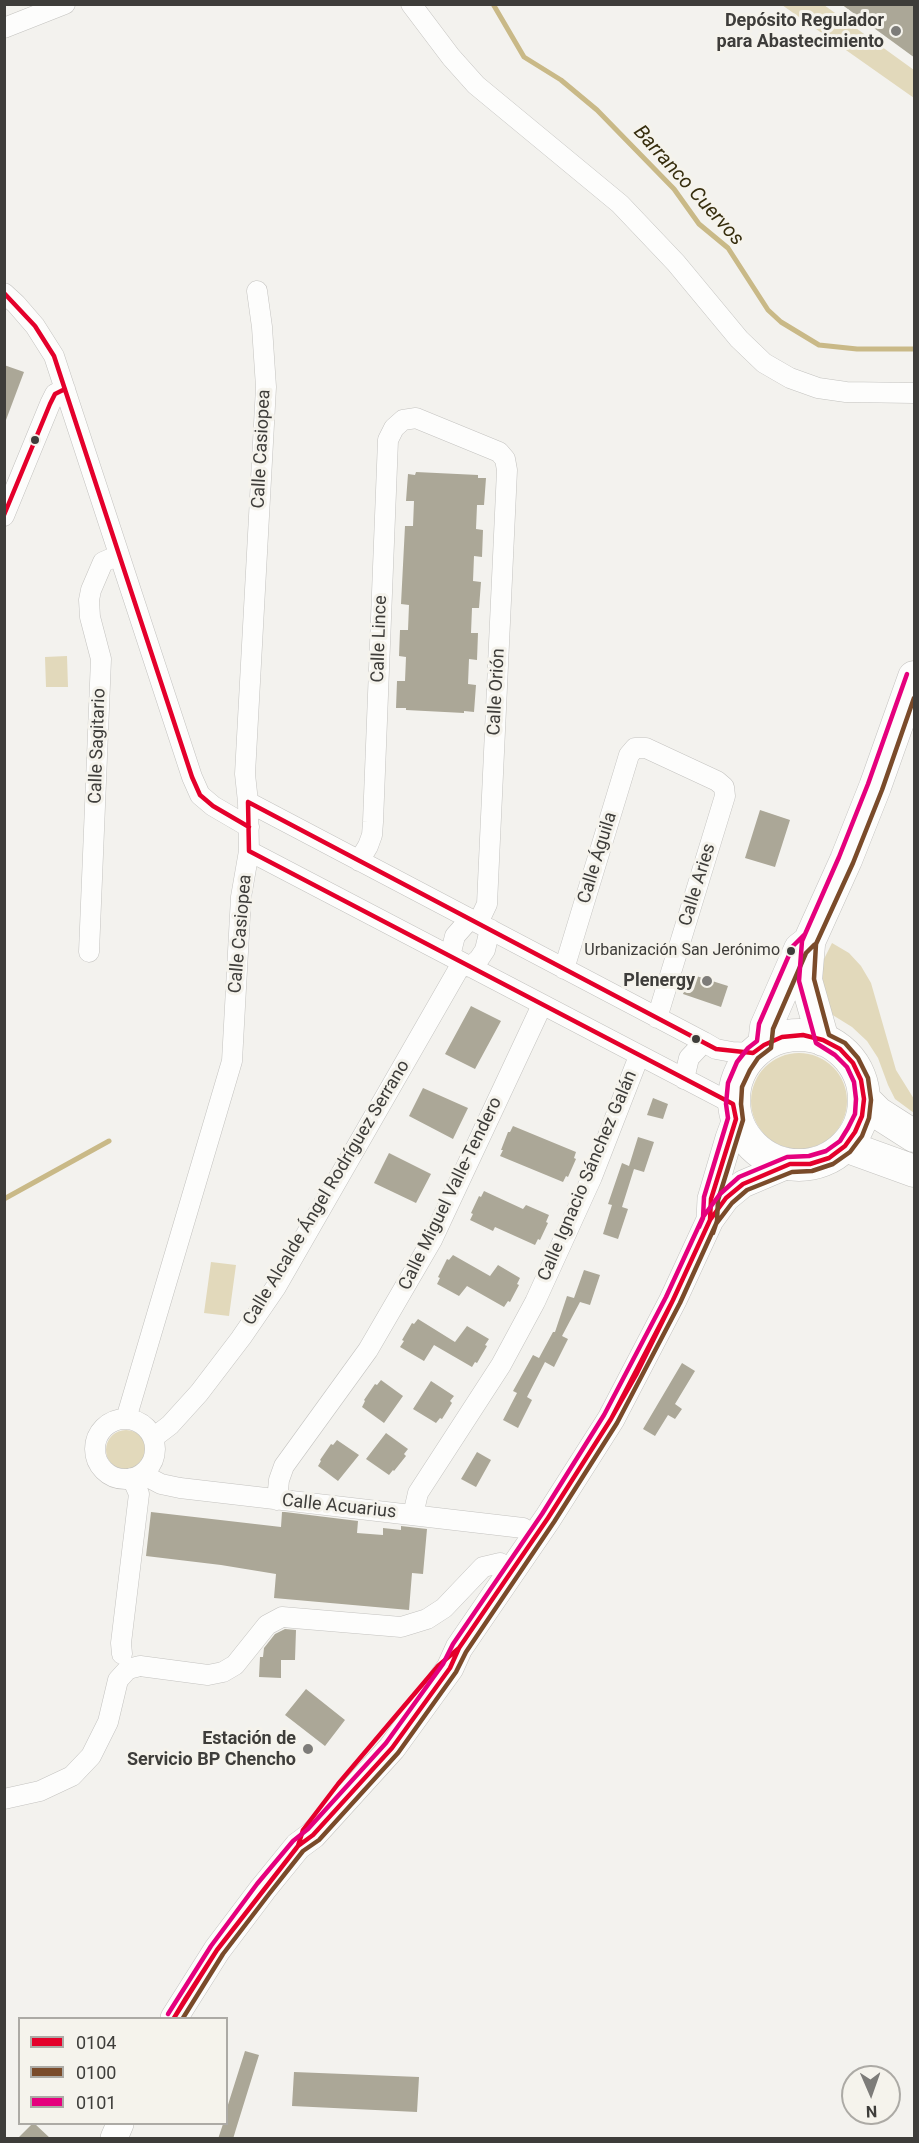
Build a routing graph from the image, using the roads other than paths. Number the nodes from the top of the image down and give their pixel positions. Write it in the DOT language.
graph roads {
  1 [pos="65,4"];
  2 [pos="411,4"];
  3 [pos="4,28"];
  4 [pos="257,291"];
  5 [pos="4,293"];
  6 [pos="65,389"];
  7 [pos="915,393"];
  8 [pos="506,459"];
  9 [pos="4,516"];
  10 [pos="119,555"];
  11 [pos="915,677"];
  12 [pos="635,748"];
  13 [pos="248,802"];
  14 [pos="249,826"];
  15 [pos="249,851"];
  16 [pos="359,861"];
  17 [pos="479,924"];
  18 [pos="809,942"];
  19 [pos="89,952"];
  20 [pos="460,962"];
  21 [pos="564,969"];
  22 [pos="542,1005"];
  23 [pos="657,1017"];
  24 [pos="823,1040"];
  25 [pos="704,1042"];
  26 [pos="758,1049"];
  27 [pos="639,1056"];
  28 [pos="684,1079"];
  29 [pos="864,1100"];
  30 [pos="735,1112"];
  31 [pos="915,1136"];
  32 [pos="845,1146"];
  33 [pos="789,1164"];
  34 [pos="915,1172"];
  35 [pos="710,1220"];
  36 [pos="126,1419"];
  37 [pos="153,1438"];
  38 [pos="137,1476"];
  39 [pos="278,1500"];
  40 [pos="413,1515"];
  41 [pos="536,1536"];
  42 [pos="512,1570"];
  43 [pos="122,1654"];
  44 [pos="4,1799"];
  45 [pos="175,2017"];
  46 [pos="120,2125"];
  47 [pos="114,2139"];
  1 -- 3 [label="street"];
  2 -- 7 [label="street"];
  4 -- 13 [label="street, Calle Casiopea"];
  5 -- 6 [label="street"];
  6 -- 9 [label="street"];
  6 -- 10 [label="street"];
  8 -- 16 [label="street, Calle Lince"];
  8 -- 17 [label="street, Calle Orión"];
  10 -- 14 [label="street"];
  10 -- 19 [label="street, Calle Sagitario"];
  11 -- 18 [label="main road"];
  12 -- 21 [label="street, Calle Águila"];
  12 -- 23 [label="street, Calle Aries"];
  13 -- 14 [label="street, Calle Casiopea"];
  13 -- 16 [label="street"];
  14 -- 15 [label="street, Calle Casiopea"];
  15 -- 20 [label="street"];
  15 -- 36 [label="street, Calle Casiopea"];
  16 -- 17 [label="street"];
  17 -- 20 [label="street"];
  17 -- 20 [label="street, Calle Orión"];
  17 -- 21 [label="street"];
  18 -- 24 [label="main road"];
  18 -- 26 [label="main road"];
  20 -- 22 [label="street"];
  20 -- 37 [label="street, Calle Alcalde Ángel Rodríguez Serrano"];
  21 -- 23 [label="street"];
  22 -- 27 [label="street"];
  22 -- 39 [label="street, Calle Miguel Valle-Tendero"];
  23 -- 25 [label="street"];
  24 -- 26 [label="main road"];
  24 -- 29 [label="main road"];
  25 -- 26 [label="street"];
  25 -- 28 [label="street"];
  26 -- 30 [label="main road"];
  27 -- 28 [label="street"];
  27 -- 40 [label="street, Calle Ignacio Sánchez Galán"];
  28 -- 30 [label="street"];
  29 -- 31 [label="main road"];
  29 -- 32 [label="main road"];
  30 -- 33 [label="main road"];
  30 -- 35 [label="street"];
  32 -- 33 [label="main road"];
  32 -- 34 [label="main road"];
  33 -- 35 [label="street"];
  35 -- 41 [label="street"];
  36 -- 37 [label="street"];
  36 -- 38 [label="street"];
  37 -- 38 [label="street"];
  38 -- 39 [label="street, Calle Acuarius"];
  38 -- 43 [label="street"];
  39 -- 40 [label="street, Calle Acuarius"];
  40 -- 41 [label="street, Calle Acuarius"];
  41 -- 42 [label="street"];
  42 -- 44 [label="street"];
  42 -- 45 [label="street"];
  46 -- 47 [label="street"];
}
